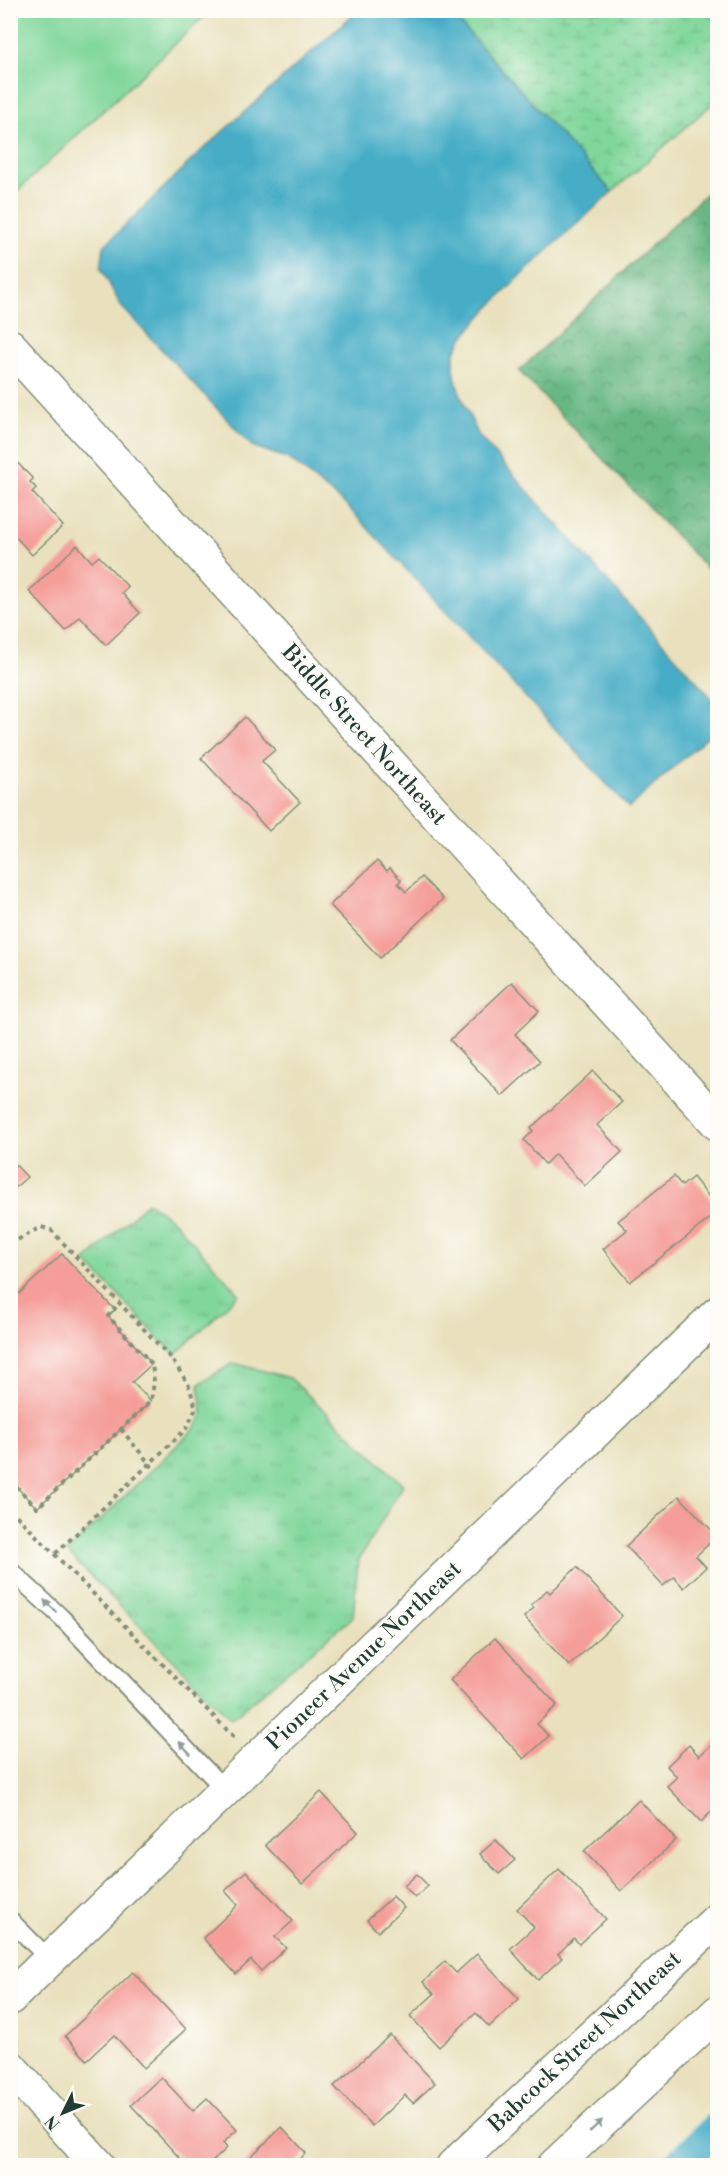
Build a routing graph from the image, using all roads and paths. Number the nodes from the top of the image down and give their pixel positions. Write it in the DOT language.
graph roads {
  1 [pos="11,347"];
  2 [pos="717,1124"];
  3 [pos="10,1244"];
  4 [pos="120,1303"];
  5 [pos="717,1313"];
  6 [pos="121,1429"];
  7 [pos="150,1463"];
  8 [pos="153,1468"];
  9 [pos="10,1489"];
  10 [pos="10,1509"];
  11 [pos="100,1510"];
  12 [pos="105,1515"];
  13 [pos="55,1554"];
  14 [pos="10,1570"];
  15 [pos="238,1741"];
  16 [pos="225,1790"];
  17 [pos="717,1919"];
  18 [pos="10,1920"];
  19 [pos="50,1960"];
  20 [pos="10,1998"];
  21 [pos="717,2012"];
  22 [pos="10,2067"];
  23 [pos="99,2166"];
  24 [pos="453,2166"];
  25 [pos="554,2166"];
  1 -- 2 [label="street, Biddle Street Northeast"];
  3 -- 4 [label="path"];
  4 -- 6 [label="path"];
  4 -- 7 [label="path"];
  5 -- 16 [label="street, Pioneer Avenue Northeast"];
  6 -- 7 [label="path"];
  6 -- 9 [label="path"];
  7 -- 8 [label="path"];
  7 -- 11 [label="path"];
  10 -- 13 [label="path"];
  11 -- 12 [label="path"];
  11 -- 13 [label="path"];
  13 -- 15 [label="path"];
  16 -- 14 [label="lane, one-way"];
  16 -- 19 [label="street, Pioneer Avenue Northeast"];
  17 -- 24 [label="street, Babcock Street Northeast"];
  18 -- 19 [label="lane"];
  19 -- 20 [label="street, Pioneer Avenue Northeast"];
  25 -- 21 [label="street, one-way"];
  22 -- 23 [label="street"];
}
